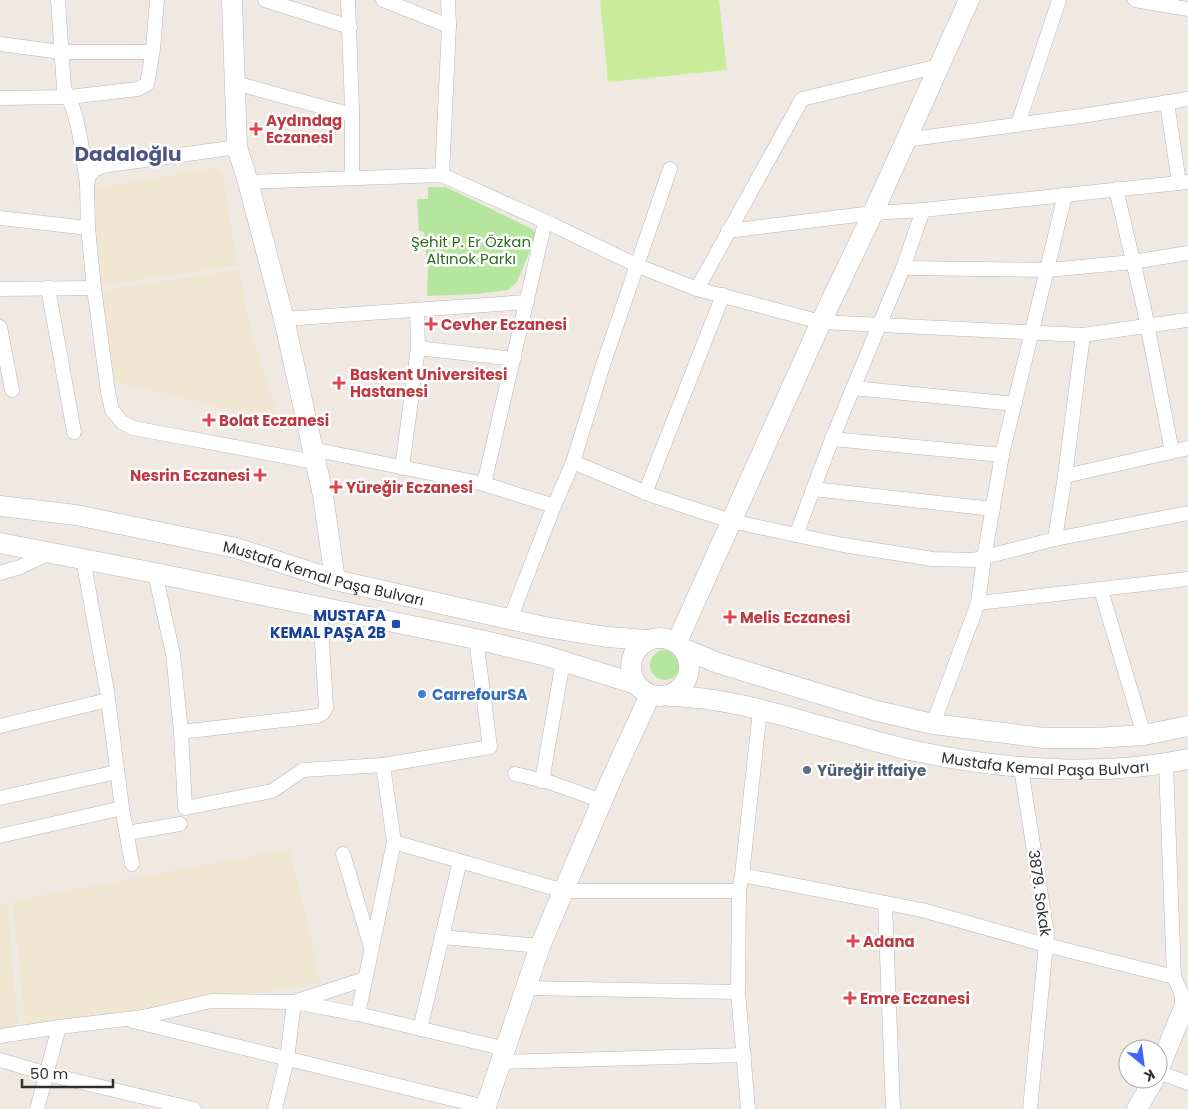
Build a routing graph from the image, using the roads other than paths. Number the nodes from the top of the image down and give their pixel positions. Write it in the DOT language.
graph roads {
  1 [pos="58,0"];
  2 [pos="157,0"];
  3 [pos="232,0"];
  4 [pos="265,0"];
  5 [pos="348,0"];
  6 [pos="383,0"];
  7 [pos="448,0"];
  8 [pos="969,0"];
  9 [pos="1059,0"];
  10 [pos="1135,0"];
  11 [pos="1188,9"];
  12 [pos="450,26"];
  13 [pos="350,27"];
  14 [pos="0,44"];
  15 [pos="61,52"];
  16 [pos="152,52"];
  17 [pos="939,66"];
  18 [pos="235,83"];
  19 [pos="69,97"];
  20 [pos="0,98"];
  21 [pos="1188,99"];
  22 [pos="1167,102"];
  23 [pos="352,115"];
  24 [pos="1018,124"];
  25 [pos="905,140"];
  26 [pos="237,148"];
  27 [pos="670,169"];
  28 [pos="442,175"];
  29 [pos="352,178"];
  30 [pos="248,182"];
  31 [pos="1184,182"];
  32 [pos="87,184"];
  33 [pos="1116,189"];
  34 [pos="1064,195"];
  35 [pos="923,210"];
  36 [pos="873,213"];
  37 [pos="0,218"];
  38 [pos="545,222"];
  39 [pos="88,228"];
  40 [pos="728,231"];
  41 [pos="1188,253"];
  42 [pos="1133,262"];
  43 [pos="638,266"];
  44 [pos="903,268"];
  45 [pos="1048,270"];
  46 [pos="0,288"];
  47 [pos="48,288"];
  48 [pos="94,288"];
  49 [pos="697,289"];
  50 [pos="723,295"];
  51 [pos="527,302"];
  52 [pos="416,310"];
  53 [pos="284,319"];
  54 [pos="1188,320"];
  55 [pos="821,322"];
  56 [pos="879,324"];
  57 [pos="1148,325"];
  58 [pos="0,327"];
  59 [pos="1032,333"];
  60 [pos="1083,335"];
  61 [pos="418,348"];
  62 [pos="514,359"];
  63 [pos="853,388"];
  64 [pos="12,390"];
  65 [pos="1015,404"];
  66 [pos="74,432"];
  67 [pos="832,439"];
  68 [pos="1188,448"];
  69 [pos="1172,452"];
  70 [pos="314,455"];
  71 [pos="1002,455"];
  72 [pos="573,462"];
  73 [pos="402,468"];
  74 [pos="1065,476"];
  75 [pos="484,484"];
  76 [pos="814,489"];
  77 [pos="645,493"];
  78 [pos="0,506"];
  79 [pos="554,506"];
  80 [pos="993,509"];
  81 [pos="1188,513"];
  82 [pos="731,521"];
  83 [pos="796,536"];
  84 [pos="1055,539"];
  85 [pos="0,543"];
  86 [pos="52,552"];
  87 [pos="984,558"];
  88 [pos="83,559"];
  89 [pos="0,573"];
  90 [pos="155,573"];
  91 [pos="1188,579"];
  92 [pos="335,580"];
  93 [pos="1100,590"];
  94 [pos="978,603"];
  95 [pos="320,608"];
  96 [pos="510,618"];
  97 [pos="476,640"];
  98 [pos="648,640"];
  99 [pos="681,646"];
  100 [pos="563,661"];
  101 [pos="652,691"];
  102 [pos="108,700"];
  103 [pos="760,710"];
  104 [pos="933,724"];
  105 [pos="0,726"];
  106 [pos="1188,726"];
  107 [pos="181,732"];
  108 [pos="1144,735"];
  109 [pos="1188,759"];
  110 [pos="1166,764"];
  111 [pos="383,765"];
  112 [pos="1022,768"];
  113 [pos="117,772"];
  114 [pos="515,774"];
  115 [pos="542,780"];
  116 [pos="0,798"];
  117 [pos="602,801"];
  118 [pos="122,808"];
  119 [pos="180,824"];
  120 [pos="127,833"];
  121 [pos="0,836"];
  122 [pos="394,842"];
  123 [pos="343,854"];
  124 [pos="460,861"];
  125 [pos="132,864"];
  126 [pos="742,875"];
  127 [pos="564,891"];
  128 [pos="739,891"];
  129 [pos="885,903"];
  130 [pos="442,937"];
  131 [pos="1046,945"];
  132 [pos="540,946"];
  133 [pos="372,950"];
  134 [pos="1174,977"];
  135 [pos="365,979"];
  136 [pos="526,988"];
  137 [pos="738,992"];
  138 [pos="294,1002"];
  139 [pos="1186,1009"];
  140 [pos="358,1014"];
  141 [pos="128,1019"];
  142 [pos="59,1027"];
  143 [pos="420,1029"];
  144 [pos="0,1036"];
  145 [pos="1168,1050"];
  146 [pos="503,1055"];
  147 [pos="744,1055"];
  148 [pos="287,1059"];
  149 [pos="0,1060"];
  150 [pos="47,1074"];
  151 [pos="1168,1076"];
  152 [pos="1188,1083"];
  153 [pos="1148,1089"];
  154 [pos="485,1108"];
  155 [pos="37,1109"];
  156 [pos="194,1109"];
  157 [pos="275,1109"];
  158 [pos="748,1109"];
  159 [pos="893,1109"];
  160 [pos="1030,1109"];
  161 [pos="1137,1109"];
  1 -- 15 [label="street"];
  2 -- 16 [label="street"];
  3 -- 18 [label="main road"];
  4 -- 13 [label="street"];
  5 -- 13 [label="street"];
  6 -- 12 [label="street"];
  7 -- 12 [label="street"];
  8 -- 17 [label="main road"];
  9 -- 24 [label="street"];
  10 -- 11 [label="street"];
  12 -- 28 [label="street"];
  13 -- 23 [label="street"];
  14 -- 15 [label="street"];
  15 -- 16 [label="street"];
  15 -- 19 [label="street"];
  16 -- 19 [label="street"];
  17 -- 25 [label="main road"];
  17 -- 40 [label="street"];
  18 -- 23 [label="street"];
  18 -- 26 [label="main road"];
  19 -- 20 [label="street"];
  19 -- 32 [label="street"];
  21 -- 22 [label="street"];
  22 -- 24 [label="street"];
  22 -- 31 [label="street"];
  23 -- 29 [label="street"];
  24 -- 25 [label="street"];
  25 -- 36 [label="main road"];
  26 -- 30 [label="main road"];
  26 -- 32 [label="street"];
  27 -- 43 [label="street"];
  28 -- 29 [label="street"];
  28 -- 38 [label="street"];
  29 -- 30 [label="street"];
  30 -- 53 [label="main road"];
  31 -- 33 [label="street"];
  32 -- 39 [label="street"];
  33 -- 34 [label="street"];
  33 -- 42 [label="street"];
  34 -- 35 [label="street"];
  34 -- 45 [label="street"];
  35 -- 36 [label="street"];
  35 -- 44 [label="street"];
  36 -- 40 [label="street"];
  36 -- 55 [label="main road"];
  37 -- 39 [label="street"];
  38 -- 43 [label="street"];
  38 -- 51 [label="street"];
  39 -- 48 [label="street"];
  40 -- 49 [label="street"];
  41 -- 42 [label="street"];
  42 -- 45 [label="street"];
  42 -- 57 [label="street"];
  43 -- 49 [label="street"];
  43 -- 72 [label="street"];
  44 -- 45 [label="street"];
  44 -- 56 [label="street"];
  45 -- 59 [label="street"];
  46 -- 47 [label="street"];
  47 -- 48 [label="street"];
  47 -- 66 [label="street"];
  48 -- 70 [label="street"];
  49 -- 50 [label="street"];
  50 -- 55 [label="street"];
  50 -- 77 [label="street"];
  51 -- 52 [label="street"];
  51 -- 62 [label="street"];
  52 -- 53 [label="street"];
  52 -- 61 [label="street"];
  53 -- 70 [label="main road"];
  54 -- 57 [label="street"];
  55 -- 56 [label="street"];
  55 -- 82 [label="main road"];
  56 -- 59 [label="street"];
  56 -- 63 [label="street"];
  57 -- 60 [label="street"];
  57 -- 69 [label="street"];
  58 -- 64 [label="street"];
  59 -- 60 [label="street"];
  59 -- 65 [label="street"];
  60 -- 74 [label="street"];
  61 -- 62 [label="street"];
  61 -- 73 [label="street"];
  62 -- 75 [label="street"];
  63 -- 65 [label="street"];
  63 -- 67 [label="street"];
  65 -- 71 [label="street"];
  67 -- 71 [label="street"];
  67 -- 76 [label="street"];
  68 -- 69 [label="street"];
  69 -- 74 [label="street"];
  70 -- 73 [label="street"];
  70 -- 92 [label="main road"];
  71 -- 80 [label="street"];
  72 -- 77 [label="street"];
  72 -- 79 [label="street"];
  73 -- 75 [label="street"];
  74 -- 84 [label="street"];
  75 -- 79 [label="street"];
  76 -- 80 [label="street"];
  76 -- 83 [label="street"];
  77 -- 82 [label="street"];
  78 -- 92 [label="main road, Mustafa Kemal Paşa Bulvarı"];
  79 -- 96 [label="street"];
  80 -- 87 [label="street"];
  81 -- 84 [label="street"];
  82 -- 83 [label="street"];
  82 -- 99 [label="main road"];
  83 -- 87 [label="street"];
  84 -- 87 [label="street"];
  85 -- 86 [label="main road, Mustafa Kemal Paşa Bulvarı"];
  86 -- 88 [label="main road, Mustafa Kemal Paşa Bulvarı"];
  86 -- 89 [label="street"];
  87 -- 94 [label="street"];
  88 -- 90 [label="main road, Mustafa Kemal Paşa Bulvarı"];
  88 -- 102 [label="street"];
  90 -- 95 [label="main road, Mustafa Kemal Paşa Bulvarı"];
  90 -- 107 [label="street"];
  91 -- 93 [label="street"];
  92 -- 96 [label="main road, Mustafa Kemal Paşa Bulvarı"];
  93 -- 94 [label="street"];
  93 -- 108 [label="street"];
  94 -- 104 [label="street"];
  95 -- 97 [label="main road, Mustafa Kemal Paşa Bulvarı"];
  95 -- 107 [label="street"];
  96 -- 98 [label="main road, Mustafa Kemal Paşa Bulvarı"];
  97 -- 100 [label="main road, Mustafa Kemal Paşa Bulvarı"];
  97 -- 111 [label="street"];
  98 -- 99 [label="main road"];
  98 -- 101 [label="main road"];
  99 -- 101 [label="main road"];
  99 -- 104 [label="main road, Mustafa Kemal Paşa Bulvarı"];
  100 -- 101 [label="main road, Mustafa Kemal Paşa Bulvarı"];
  100 -- 115 [label="street"];
  101 -- 103 [label="main road, Mustafa Kemal Paşa Bulvarı"];
  101 -- 117 [label="main road"];
  102 -- 105 [label="street"];
  102 -- 113 [label="street"];
  103 -- 112 [label="main road, Mustafa Kemal Paşa Bulvarı"];
  103 -- 126 [label="street"];
  104 -- 108 [label="main road, Mustafa Kemal Paşa Bulvarı"];
  106 -- 108 [label="main road, Mustafa Kemal Paşa Bulvarı"];
  107 -- 111 [label="street"];
  109 -- 110 [label="main road, Mustafa Kemal Paşa Bulvarı"];
  110 -- 112 [label="main road, Mustafa Kemal Paşa Bulvarı"];
  110 -- 134 [label="street"];
  111 -- 122 [label="street"];
  112 -- 131 [label="street, 3879. Sokak"];
  113 -- 116 [label="street"];
  113 -- 118 [label="street"];
  114 -- 115 [label="street"];
  115 -- 117 [label="street"];
  117 -- 127 [label="main road"];
  118 -- 120 [label="street"];
  118 -- 121 [label="street"];
  119 -- 120 [label="street"];
  120 -- 125 [label="street"];
  122 -- 124 [label="street"];
  122 -- 133 [label="street"];
  123 -- 133 [label="street"];
  124 -- 127 [label="street"];
  124 -- 130 [label="street"];
  126 -- 128 [label="street"];
  126 -- 129 [label="street"];
  127 -- 128 [label="street"];
  127 -- 132 [label="main road"];
  128 -- 137 [label="street"];
  129 -- 131 [label="street"];
  129 -- 159 [label="street"];
  130 -- 132 [label="street"];
  130 -- 143 [label="street"];
  131 -- 134 [label="street"];
  131 -- 160 [label="street, 3879. Sokak"];
  132 -- 136 [label="main road"];
  133 -- 135 [label="street"];
  134 -- 139 [label="street"];
  135 -- 138 [label="street"];
  135 -- 140 [label="street"];
  136 -- 137 [label="street"];
  136 -- 146 [label="main road"];
  137 -- 147 [label="street"];
  138 -- 140 [label="street"];
  138 -- 141 [label="street"];
  138 -- 148 [label="street"];
  139 -- 145 [label="main road"];
  140 -- 143 [label="street"];
  141 -- 142 [label="street"];
  141 -- 148 [label="street"];
  142 -- 144 [label="street"];
  142 -- 150 [label="street"];
  143 -- 146 [label="street"];
  146 -- 147 [label="street"];
  146 -- 154 [label="main road"];
  147 -- 158 [label="street"];
  148 -- 154 [label="street"];
  148 -- 157 [label="street"];
  149 -- 150 [label="street"];
  150 -- 155 [label="street"];
  150 -- 156 [label="street"];
  151 -- 152 [label="street"];
  153 -- 161 [label="main road"];
}
